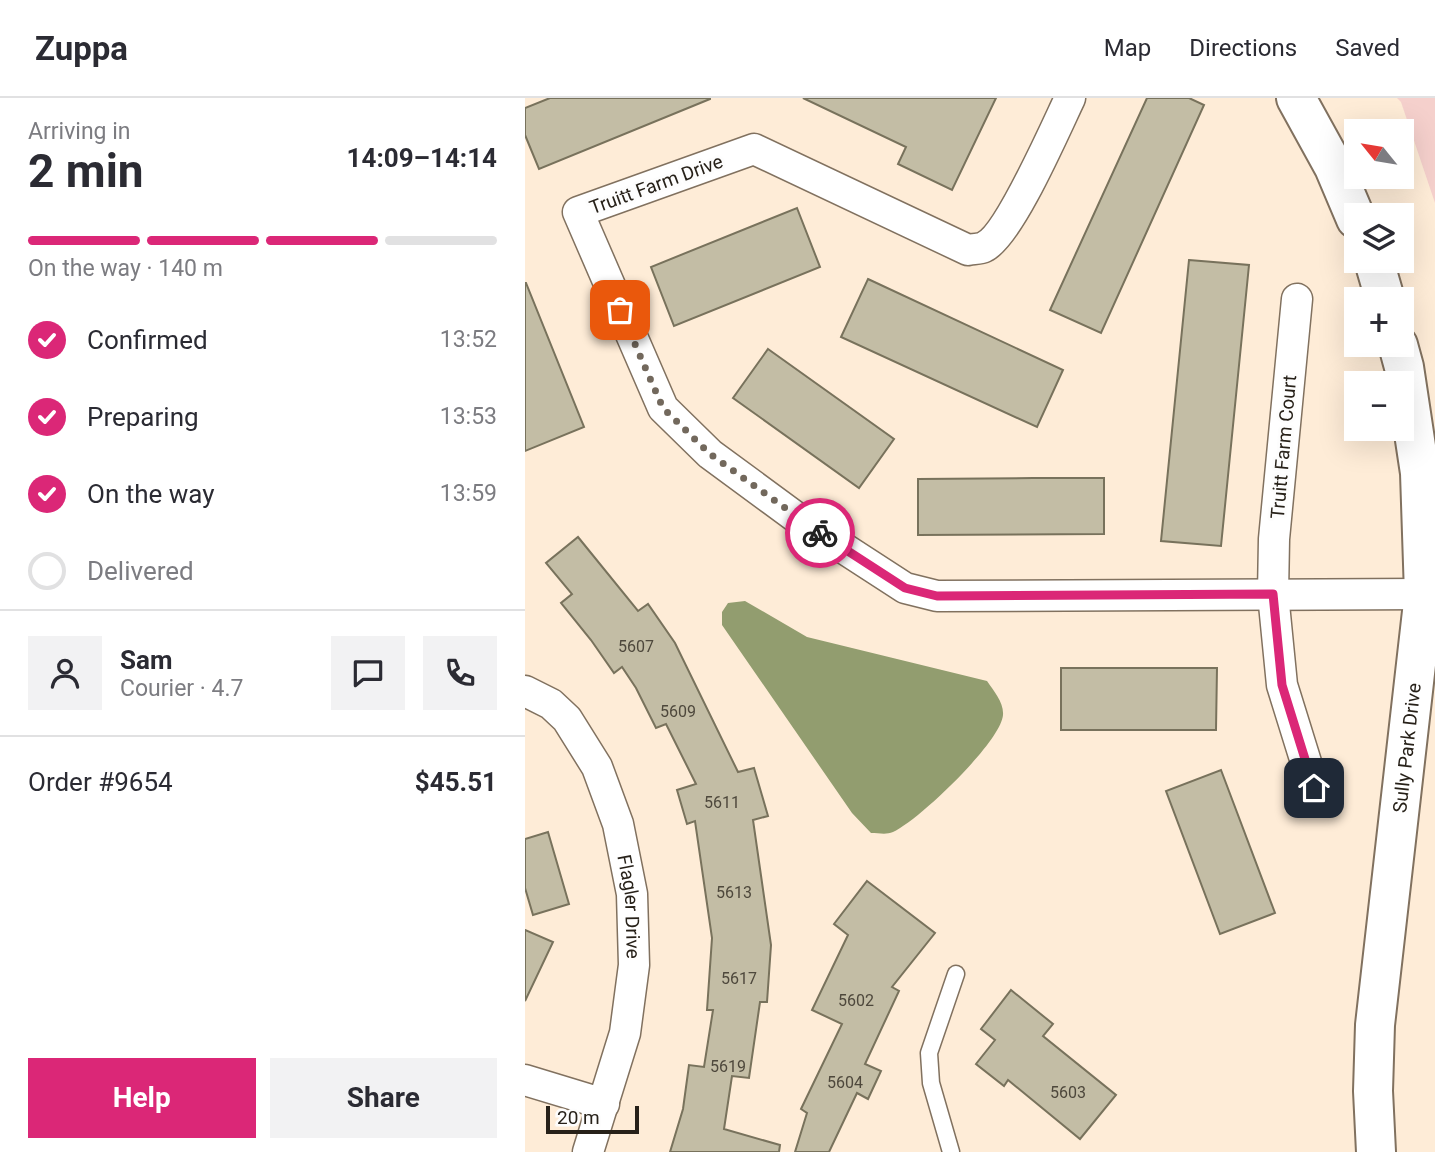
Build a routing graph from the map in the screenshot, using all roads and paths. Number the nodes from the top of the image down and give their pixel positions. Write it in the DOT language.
graph roads {
  1 [pos="1070,98"];
  2 [pos="1296,98"];
  3 [pos="1349,203"];
  4 [pos="1297,299"];
  5 [pos="1401,357"];
  6 [pos="1273,594"];
  7 [pos="1424,594"];
  8 [pos="525,691"];
  9 [pos="1314,788"];
  10 [pos="955,974"];
  11 [pos="525,1080"];
  12 [pos="604,1104"];
  13 [pos="588,1152"];
  14 [pos="951,1152"];
  15 [pos="1376,1152"];
  1 -- 6 [label="street, Truitt Farm Drive"];
  2 -- 3 [label="street"];
  4 -- 6 [label="street, Truitt Farm Court"];
  5 -- 7 [label="street, Sully Park Drive"];
  6 -- 7 [label="street, Truitt Farm Drive"];
  6 -- 9 [label="street, Truitt Farm Court"];
  7 -- 15 [label="street, Sully Park Drive"];
  8 -- 12 [label="street, Flagler Drive"];
  10 -- 14 [label="lane"];
  11 -- 12 [label="street"];
  12 -- 13 [label="street, Flagler Drive"];
}
